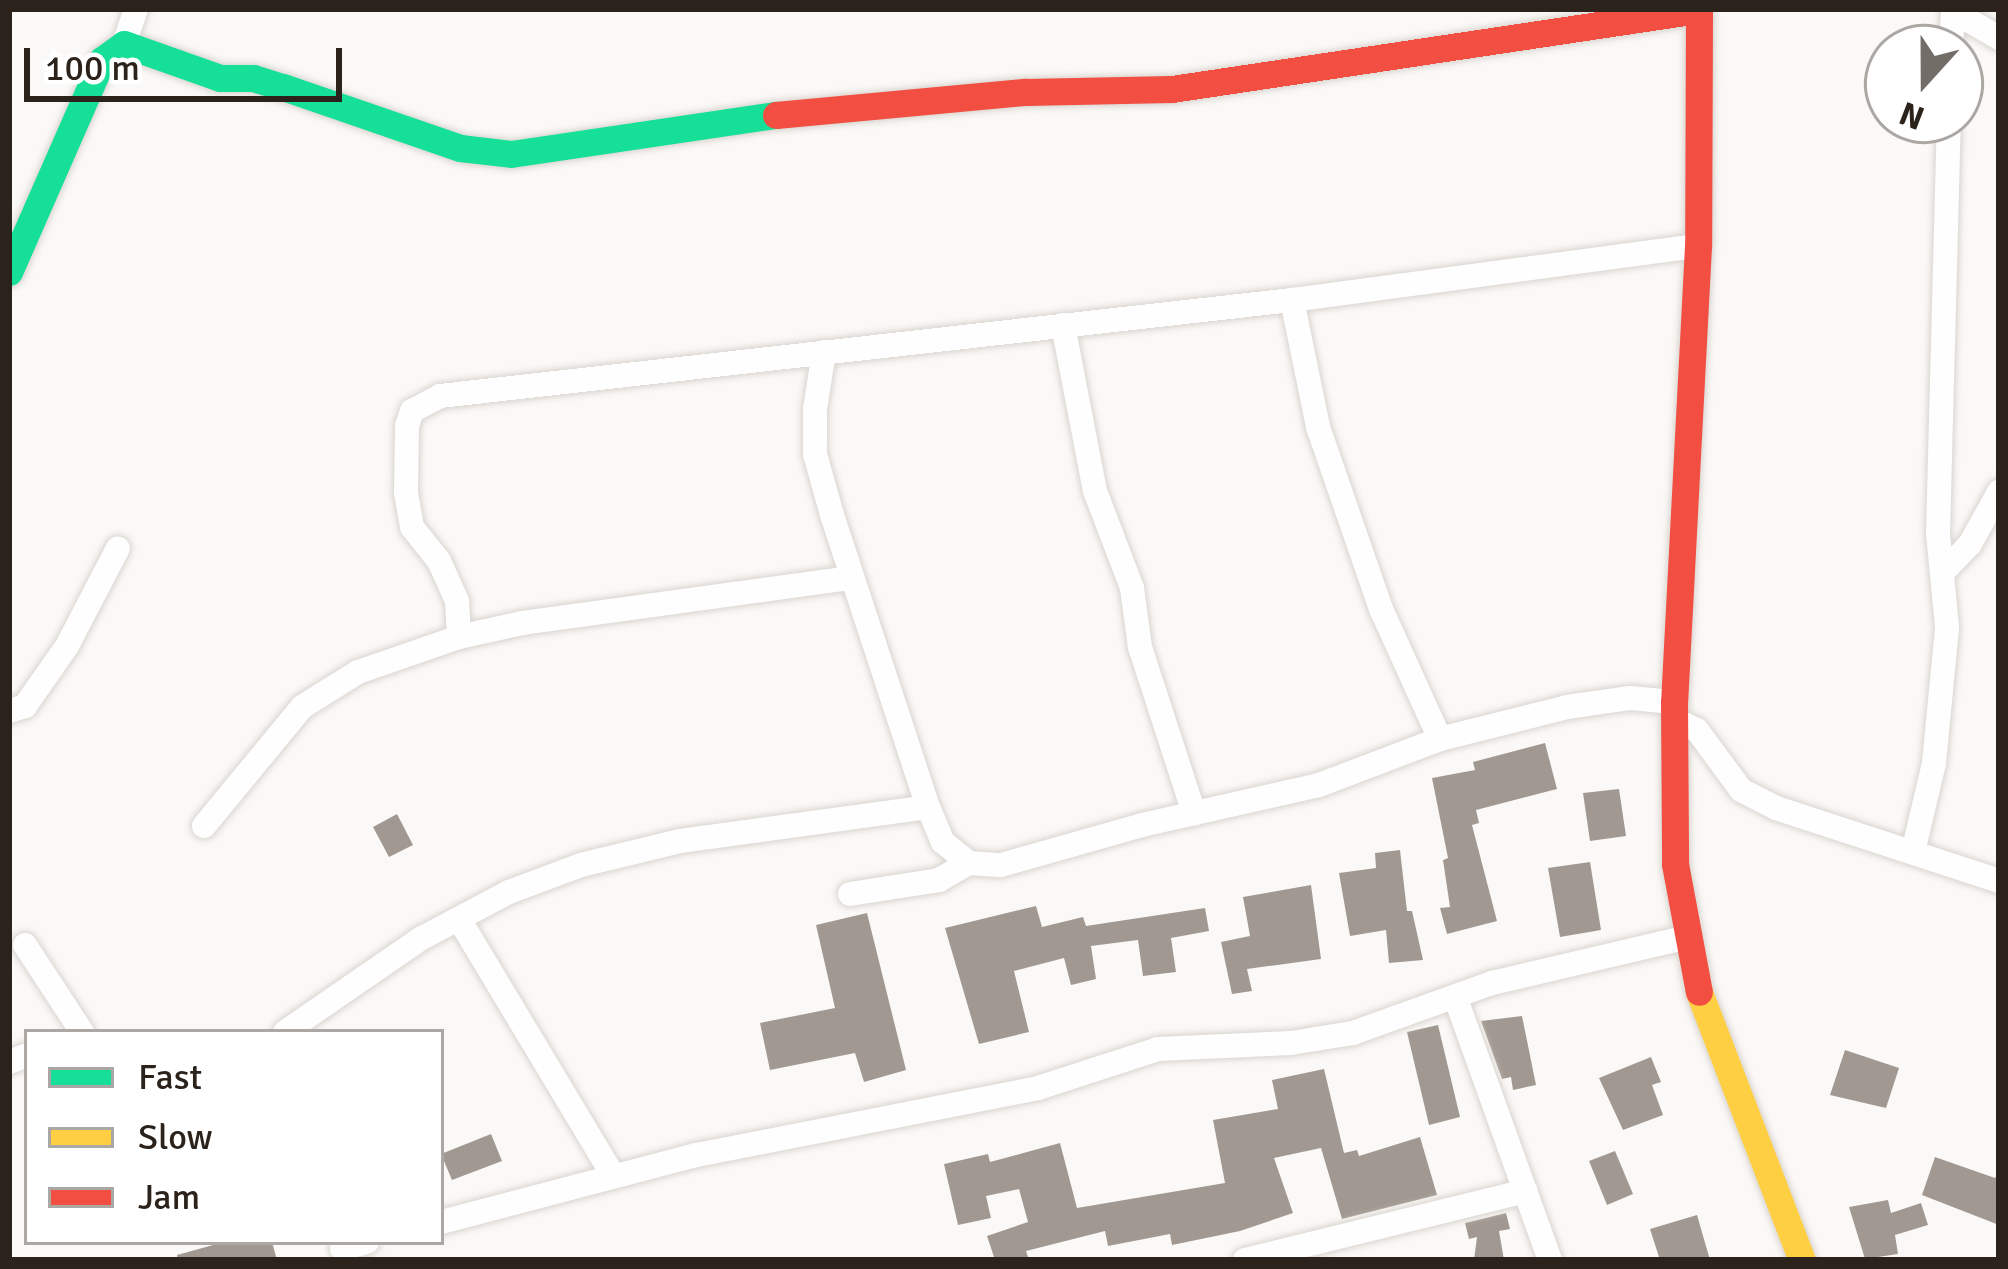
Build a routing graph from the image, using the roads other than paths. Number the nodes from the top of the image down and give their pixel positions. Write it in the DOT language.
graph roads {
  1 [pos="136,9"];
  2 [pos="1699,9"];
  3 [pos="1953,10"];
  4 [pos="1999,38"];
  5 [pos="124,44"];
  6 [pos="1948,144"];
  7 [pos="1698,246"];
  8 [pos="9,272"];
  9 [pos="1292,300"];
  10 [pos="1063,325"];
  11 [pos="824,352"];
  12 [pos="1999,492"];
  13 [pos="118,548"];
  14 [pos="1942,573"];
  15 [pos="852,578"];
  16 [pos="459,637"];
  17 [pos="9,711"];
  18 [pos="1674,711"];
  19 [pos="1440,739"];
  20 [pos="928,807"];
  21 [pos="1194,813"];
  22 [pos="204,826"];
  23 [pos="1913,852"];
  24 [pos="969,863"];
  25 [pos="1999,880"];
  26 [pos="850,894"];
  27 [pos="459,919"];
  28 [pos="1684,938"];
  29 [pos="26,945"];
  30 [pos="1456,999"];
  31 [pos="80,1029"];
  32 [pos="290,1029"];
  33 [pos="613,1174"];
  34 [pos="1526,1191"];
  35 [pos="444,1221"];
  36 [pos="1245,1260"];
  37 [pos="1550,1260"];
  38 [pos="1802,1260"];
  1 -- 5 [label="street"];
  2 -- 5 [label="street"];
  2 -- 7 [label="street"];
  3 -- 4 [label="street"];
  5 -- 8 [label="street"];
  6 -- 14 [label="street"];
  7 -- 9 [label="street"];
  7 -- 18 [label="street"];
  9 -- 10 [label="street"];
  9 -- 19 [label="street"];
  10 -- 11 [label="street"];
  10 -- 21 [label="street"];
  11 -- 15 [label="street"];
  11 -- 16 [label="street"];
  12 -- 14 [label="street"];
  13 -- 17 [label="street"];
  14 -- 23 [label="street"];
  15 -- 16 [label="street"];
  15 -- 20 [label="street"];
  16 -- 22 [label="street"];
  18 -- 19 [label="street"];
  18 -- 23 [label="street"];
  18 -- 28 [label="street"];
  19 -- 21 [label="street"];
  20 -- 24 [label="street"];
  20 -- 27 [label="street"];
  21 -- 24 [label="street"];
  23 -- 25 [label="street"];
  24 -- 26 [label="street"];
  27 -- 32 [label="street"];
  27 -- 33 [label="street"];
  28 -- 30 [label="street"];
  28 -- 38 [label="street"];
  29 -- 31 [label="street"];
  30 -- 33 [label="street"];
  30 -- 34 [label="street"];
  33 -- 35 [label="street"];
  34 -- 36 [label="street"];
  34 -- 37 [label="street"];
}
